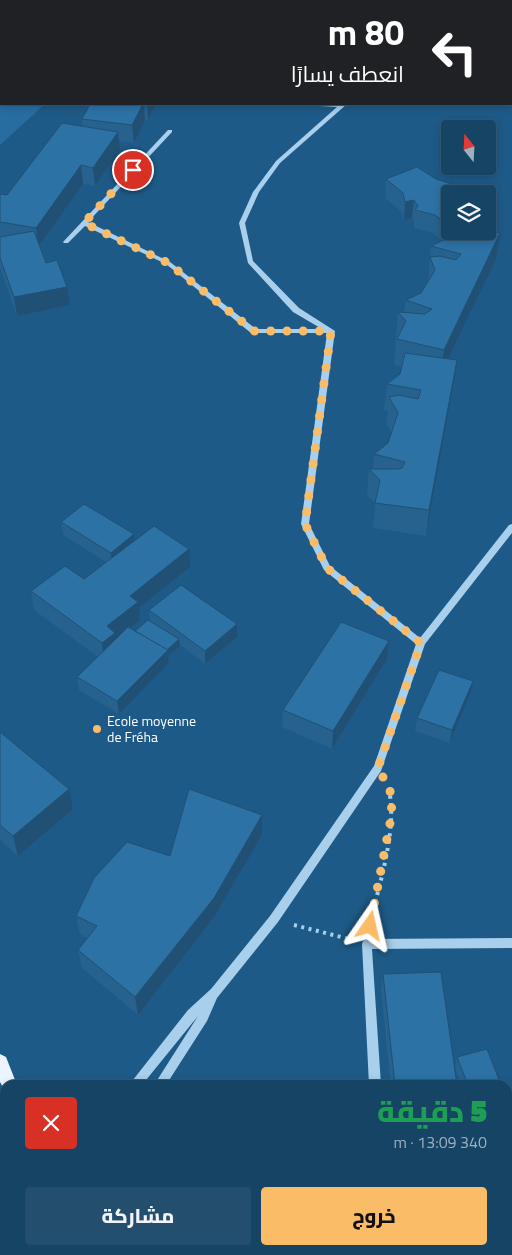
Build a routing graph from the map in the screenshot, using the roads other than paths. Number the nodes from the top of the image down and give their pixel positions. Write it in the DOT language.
graph roads {
  1 [pos="343,105"];
  2 [pos="170,132"];
  3 [pos="84,223"];
  4 [pos="66,242"];
  5 [pos="331,331"];
  6 [pos="512,527"];
  7 [pos="421,643"];
  8 [pos="512,943"];
  9 [pos="214,993"];
  10 [pos="0,1062"];
  11 [pos="7,1080"];
  12 [pos="139,1080"];
  13 [pos="163,1080"];
  14 [pos="375,1080"];
  1 -- 5 [label="street"];
  2 -- 3 [label="street"];
  3 -- 4 [label="street"];
  3 -- 5 [label="street"];
  5 -- 7 [label="street"];
  6 -- 7 [label="street"];
  7 -- 9 [label="street"];
  8 -- 14 [label="street"];
  9 -- 12 [label="street"];
  9 -- 13 [label="street"];
  10 -- 11 [label="main road"];
}
